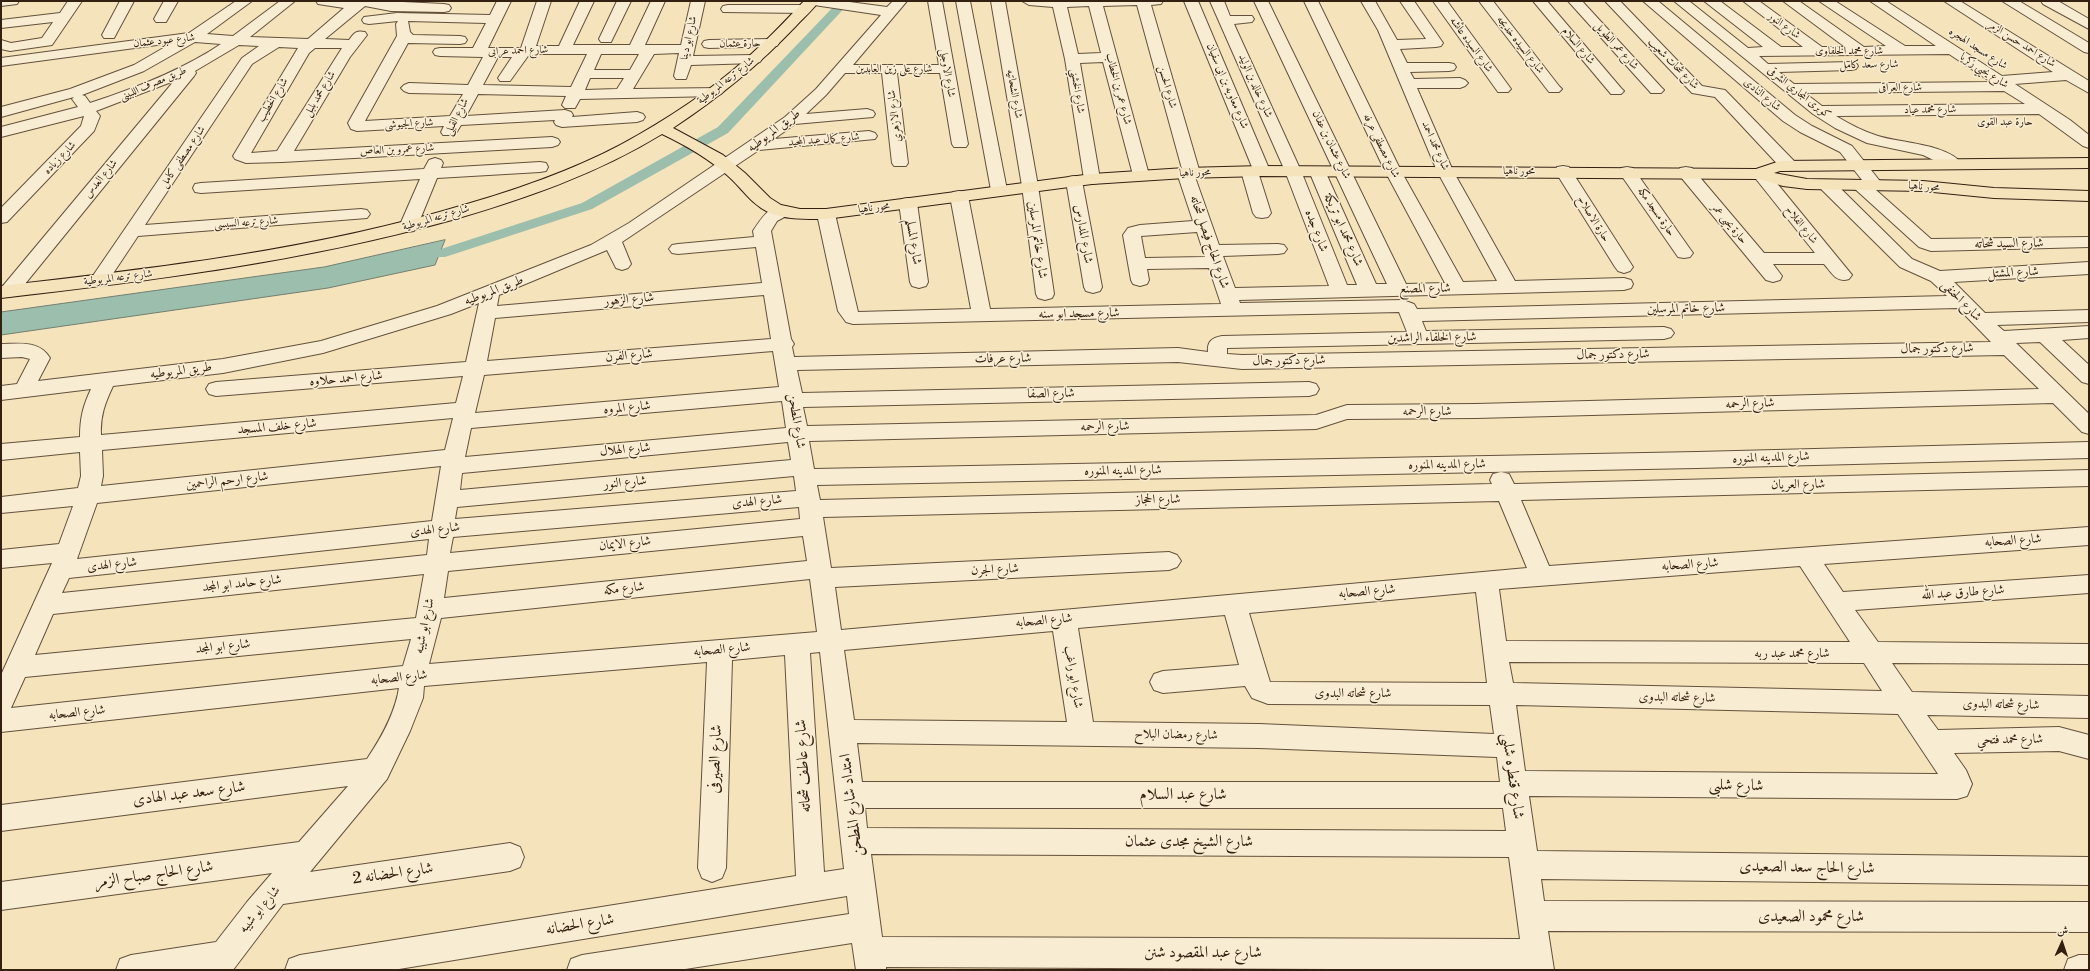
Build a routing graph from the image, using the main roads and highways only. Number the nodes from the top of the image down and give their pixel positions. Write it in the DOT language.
graph roads {
  1 [pos="813,3"];
  2 [pos="666,130"];
  3 [pos="2089,162"];
  4 [pos="1760,174"];
  5 [pos="2089,196"];
  6 [pos="5,291"];
  1 -- 2 [label="main road, شارع ترعه المريوطية"];
  2 -- 4 [label="main road, محور ناهيا"];
  2 -- 6 [label="main road, شارع ترعه المريوطية"];
  3 -- 4 [label="main road, محور ناهيا"];
  4 -- 5 [label="main road, محور ناهيا"];
}
